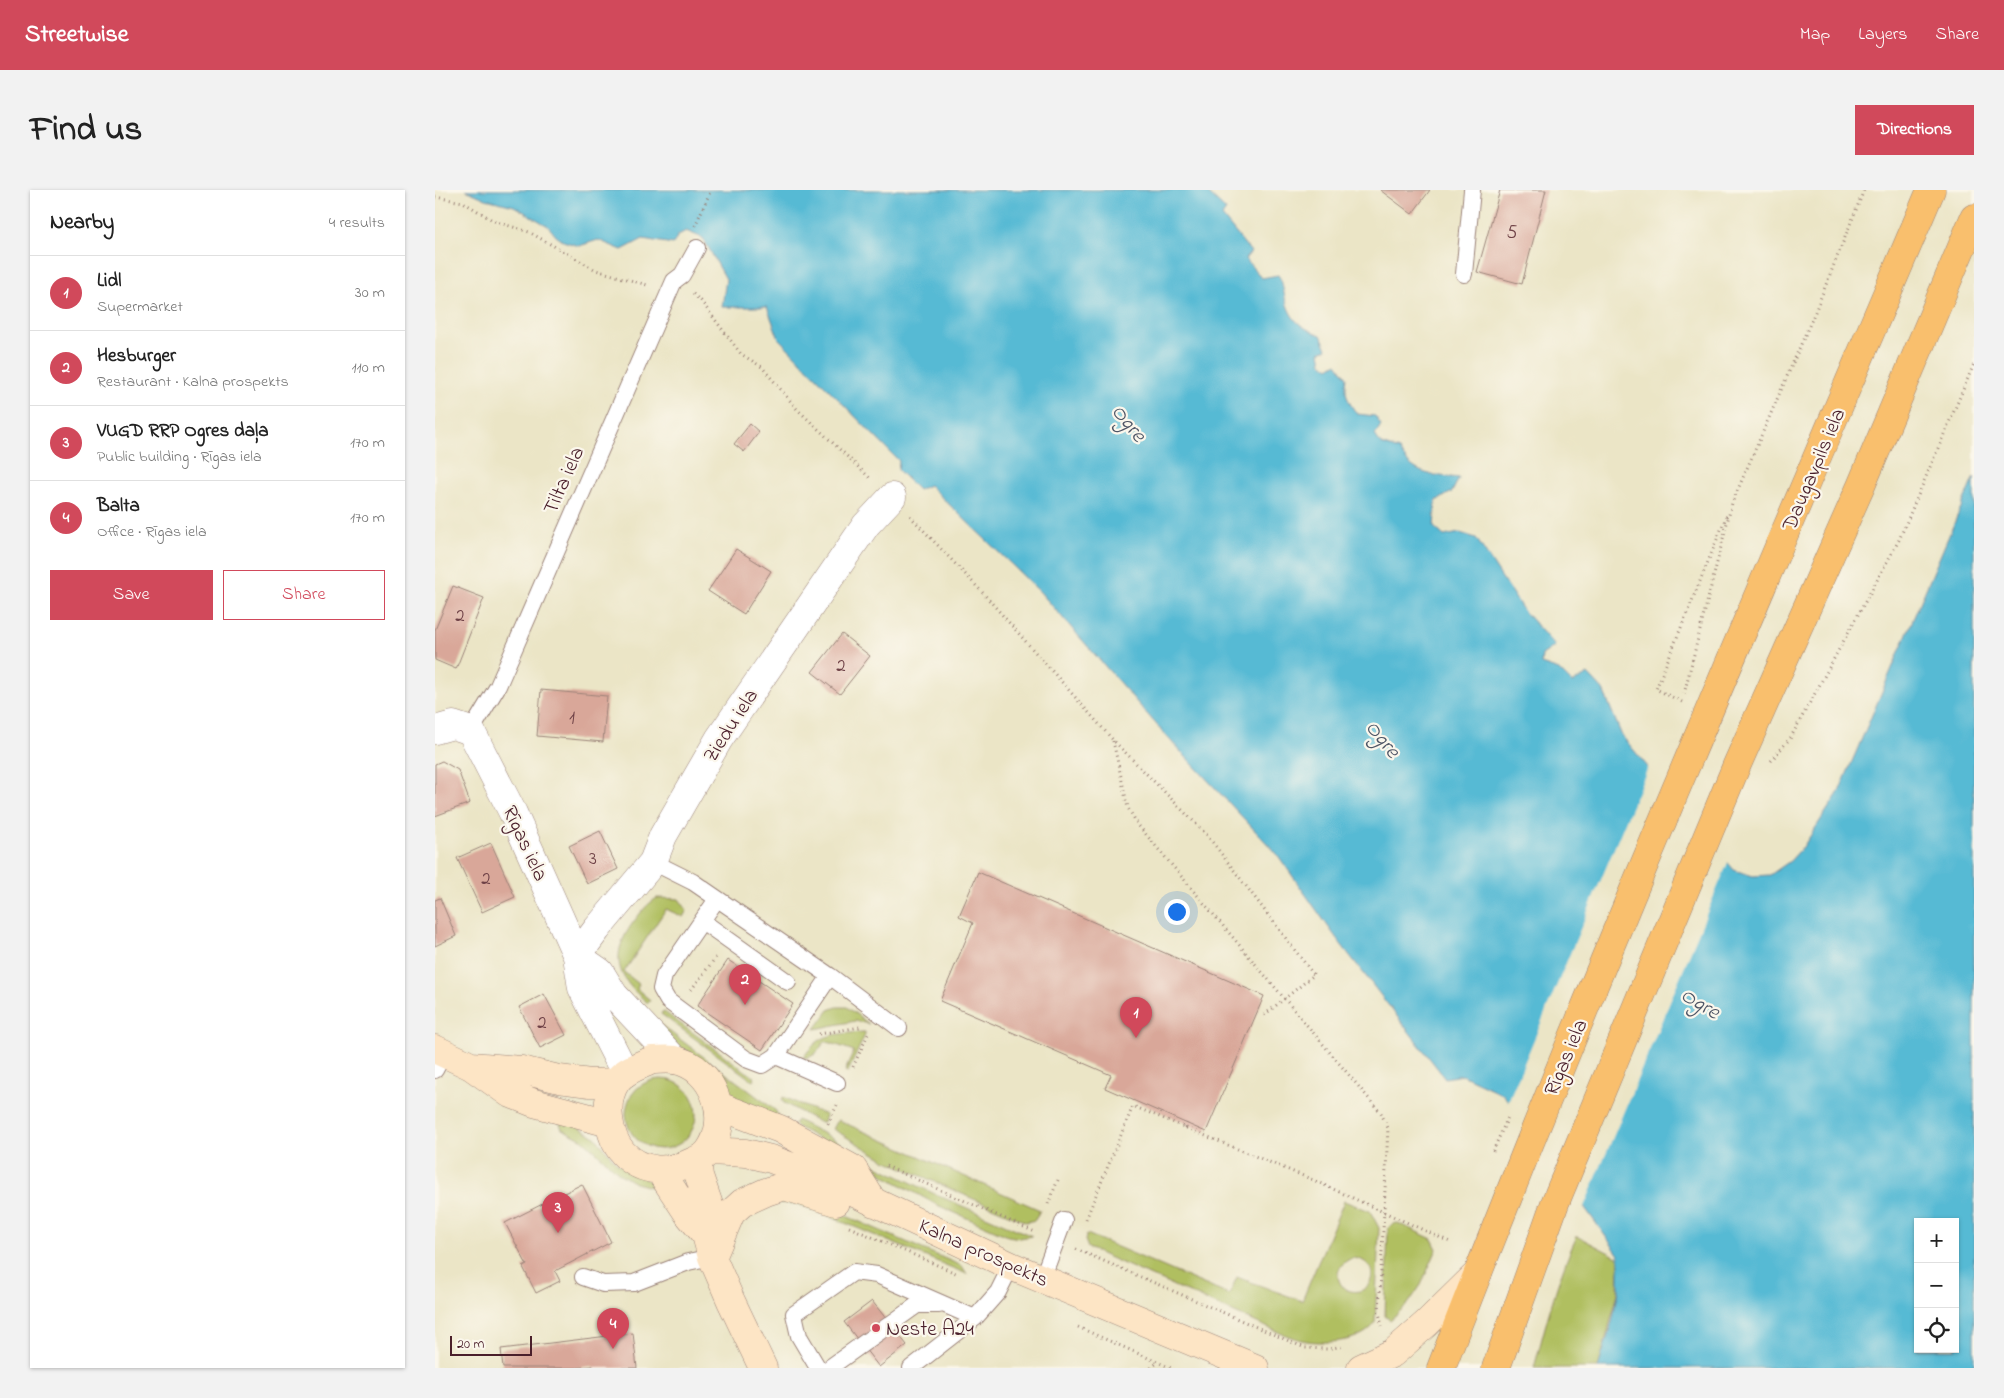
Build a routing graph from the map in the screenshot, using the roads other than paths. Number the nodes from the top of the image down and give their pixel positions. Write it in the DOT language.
graph roads {
  1 [pos="1472,190"];
  2 [pos="1931,190"];
  3 [pos="1974,218"];
  4 [pos="697,248"];
  5 [pos="1464,274"];
  6 [pos="892,498"];
  7 [pos="435,730"];
  8 [pos="471,731"];
  9 [pos="1695,747"];
  10 [pos="653,862"];
  11 [pos="717,899"];
  12 [pos="702,921"];
  13 [pos="577,956"];
  14 [pos="830,976"];
  15 [pos="788,982"];
  16 [pos="899,1028"];
  17 [pos="776,1056"];
  18 [pos="438,1057"];
  19 [pos="675,1060"];
  20 [pos="471,1066"];
  21 [pos="620,1078"];
  22 [pos="837,1083"];
  23 [pos="719,1106"];
  24 [pos="609,1123"];
  25 [pos="703,1155"];
  26 [pos="661,1171"];
  27 [pos="874,1203"];
  28 [pos="1064,1220"];
  29 [pos="709,1246"];
  30 [pos="1011,1266"];
  31 [pos="1477,1273"];
  32 [pos="583,1277"];
  33 [pos="1042,1279"];
  34 [pos="947,1306"];
  35 [pos="975,1318"];
  36 [pos="758,1367"];
  37 [pos="818,1368"];
  38 [pos="829,1368"];
  39 [pos="911,1368"];
  40 [pos="1256,1368"];
  41 [pos="1361,1368"];
  42 [pos="1441,1368"];
  43 [pos="1496,1368"];
  1 -- 5 [label="lane"];
  2 -- 9 [label="highway, Daugavpils iela"];
  3 -- 43 [label="highway"];
  4 -- 8 [label="lane, Tilta iela"];
  6 -- 10 [label="street, Ziedu iela"];
  7 -- 8 [label="street"];
  8 -- 13 [label="street, Rīgas iela"];
  9 -- 31 [label="highway, Rīgas iela"];
  10 -- 11 [label="lane"];
  10 -- 13 [label="street, Ziedu iela"];
  11 -- 12 [label="lane"];
  11 -- 14 [label="lane"];
  12 -- 15 [label="lane"];
  12 -- 17 [label="lane"];
  13 -- 19 [label="street"];
  13 -- 21 [label="street, Rīgas iela"];
  14 -- 16 [label="lane"];
  14 -- 17 [label="lane"];
  17 -- 22 [label="lane"];
  18 -- 20 [label="main road"];
  19 -- 21 [label="main road"];
  19 -- 23 [label="main road"];
  20 -- 21 [label="main road"];
  20 -- 24 [label="main road"];
  21 -- 24 [label="main road"];
  23 -- 25 [label="main road"];
  23 -- 27 [label="main road"];
  24 -- 26 [label="main road"];
  25 -- 26 [label="main road"];
  25 -- 27 [label="main road, Kalna prospekts"];
  25 -- 29 [label="main road"];
  26 -- 29 [label="main road"];
  27 -- 29 [label="main road"];
  27 -- 30 [label="main road, Kalna prospekts"];
  28 -- 33 [label="lane"];
  29 -- 32 [label="lane"];
  29 -- 36 [label="main road"];
  30 -- 33 [label="main road, Kalna prospekts"];
  30 -- 35 [label="lane"];
  31 -- 41 [label="main road"];
  31 -- 42 [label="highway, Rīgas iela"];
  33 -- 40 [label="main road, Kalna prospekts"];
  34 -- 35 [label="lane"];
  34 -- 37 [label="lane"];
  34 -- 38 [label="lane"];
  35 -- 39 [label="lane"];
}
